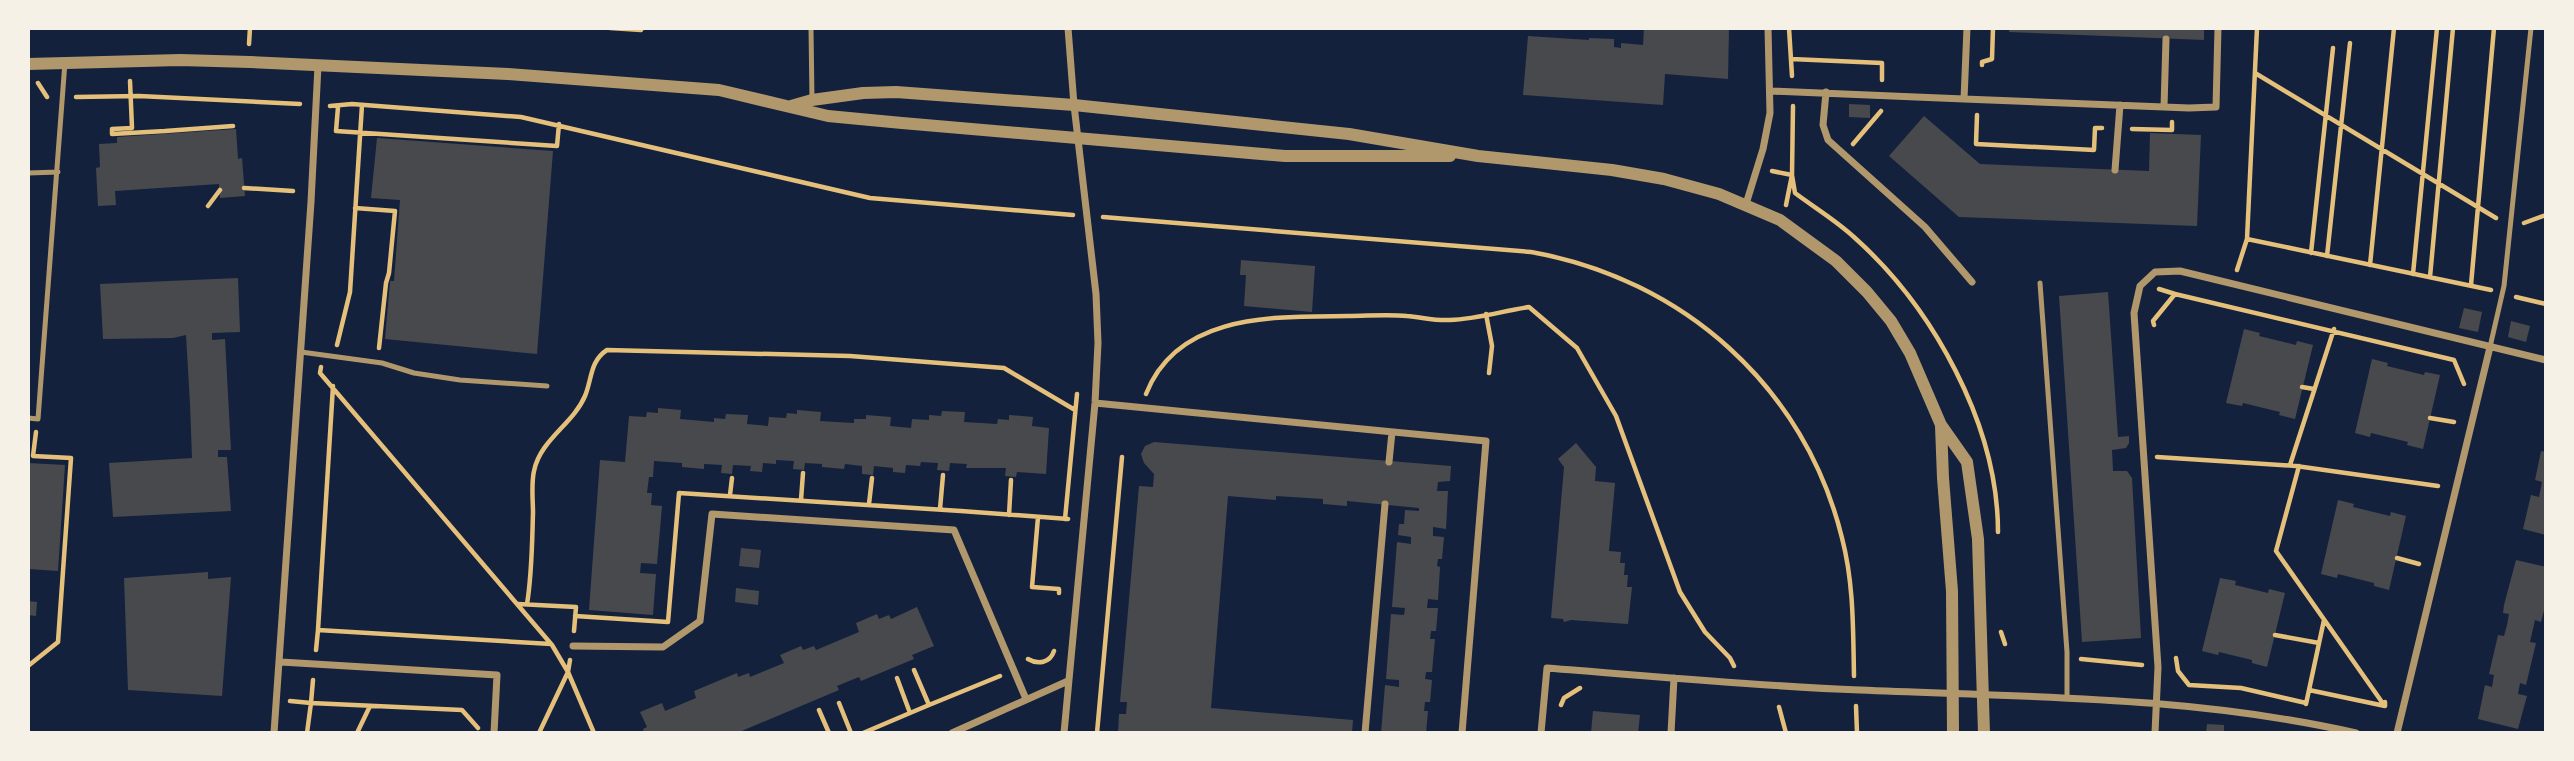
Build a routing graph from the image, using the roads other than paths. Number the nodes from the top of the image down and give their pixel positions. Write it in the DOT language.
graph roads {
  1 [pos="811,28"];
  2 [pos="1068,28"];
  3 [pos="1768,28"];
  4 [pos="1967,28"];
  5 [pos="2218,28"];
  6 [pos="2531,28"];
  7 [pos="2166,39"];
  8 [pos="65,62"];
  9 [pos="28,64"];
  10 [pos="317,66"];
  11 [pos="1771,91"];
  12 [pos="1826,92"];
  13 [pos="1964,99"];
  14 [pos="812,100"];
  15 [pos="1074,105"];
  16 [pos="2120,105"];
  17 [pos="791,106"];
  18 [pos="2164,107"];
  19 [pos="1079,137"];
  20 [pos="1478,156"];
  21 [pos="2115,170"];
  22 [pos="58,172"];
  23 [pos="28,173"];
  24 [pos="1746,204"];
  25 [pos="1972,282"];
  26 [pos="2040,283"];
  27 [pos="2490,347"];
  28 [pos="300,352"];
  29 [pos="2546,360"];
  30 [pos="547,386"];
  31 [pos="1095,403"];
  32 [pos="28,418"];
  33 [pos="1941,425"];
  34 [pos="1392,432"];
  35 [pos="1389,462"];
  36 [pos="1385,504"];
  37 [pos="573,646"];
  38 [pos="281,662"];
  39 [pos="1674,678"];
  40 [pos="1068,681"];
  41 [pos="1952,694"];
  42 [pos="1984,695"];
  43 [pos="2067,698"];
  44 [pos="1026,699"];
  45 [pos="2157,703"];
  46 [pos="2316,724"];
  47 [pos="274,733"];
  48 [pos="494,733"];
  49 [pos="952,733"];
  50 [pos="1064,733"];
  51 [pos="1365,733"];
  52 [pos="1462,733"];
  53 [pos="1541,733"];
  54 [pos="1671,733"];
  55 [pos="1953,733"];
  56 [pos="1984,733"];
  57 [pos="2155,733"];
  58 [pos="2315,733"];
  59 [pos="2356,733"];
  60 [pos="2397,733"];
  1 -- 14 [label="lane"];
  2 -- 15 [label="street"];
  3 -- 11 [label="street"];
  4 -- 13 [label="street"];
  5 -- 18 [label="street"];
  6 -- 27 [label="lane"];
  7 -- 18 [label="street"];
  8 -- 9 [label="street"];
  8 -- 10 [label="street"];
  8 -- 22 [label="lane"];
  10 -- 17 [label="street"];
  10 -- 28 [label="street"];
  11 -- 12 [label="street"];
  11 -- 24 [label="street"];
  12 -- 13 [label="street"];
  12 -- 25 [label="street"];
  13 -- 16 [label="street"];
  14 -- 15 [label="street"];
  14 -- 17 [label="street"];
  15 -- 19 [label="street"];
  15 -- 20 [label="street"];
  16 -- 18 [label="street"];
  16 -- 21 [label="street"];
  17 -- 19 [label="street"];
  19 -- 20 [label="street"];
  19 -- 31 [label="street"];
  20 -- 24 [label="street"];
  22 -- 23 [label="lane"];
  22 -- 32 [label="lane"];
  24 -- 33 [label="street"];
  26 -- 43 [label="lane"];
  27 -- 29 [label="street"];
  27 -- 45 [label="street"];
  27 -- 60 [label="street"];
  28 -- 30 [label="lane"];
  28 -- 38 [label="street"];
  31 -- 34 [label="street"];
  31 -- 40 [label="street"];
  33 -- 41 [label="street"];
  33 -- 42 [label="street"];
  34 -- 35 [label="street"];
  34 -- 52 [label="street"];
  36 -- 51 [label="street"];
  37 -- 44 [label="street"];
  38 -- 47 [label="street"];
  38 -- 48 [label="street"];
  39 -- 41 [label="street"];
  39 -- 53 [label="street"];
  39 -- 54 [label="street"];
  40 -- 44 [label="street"];
  40 -- 50 [label="street"];
  41 -- 42 [label="street"];
  41 -- 55 [label="street"];
  42 -- 43 [label="street"];
  42 -- 56 [label="street"];
  43 -- 45 [label="street"];
  44 -- 49 [label="street"];
  45 -- 46 [label="street"];
  45 -- 57 [label="street"];
  46 -- 58 [label="street"];
  46 -- 59 [label="street"];
}
